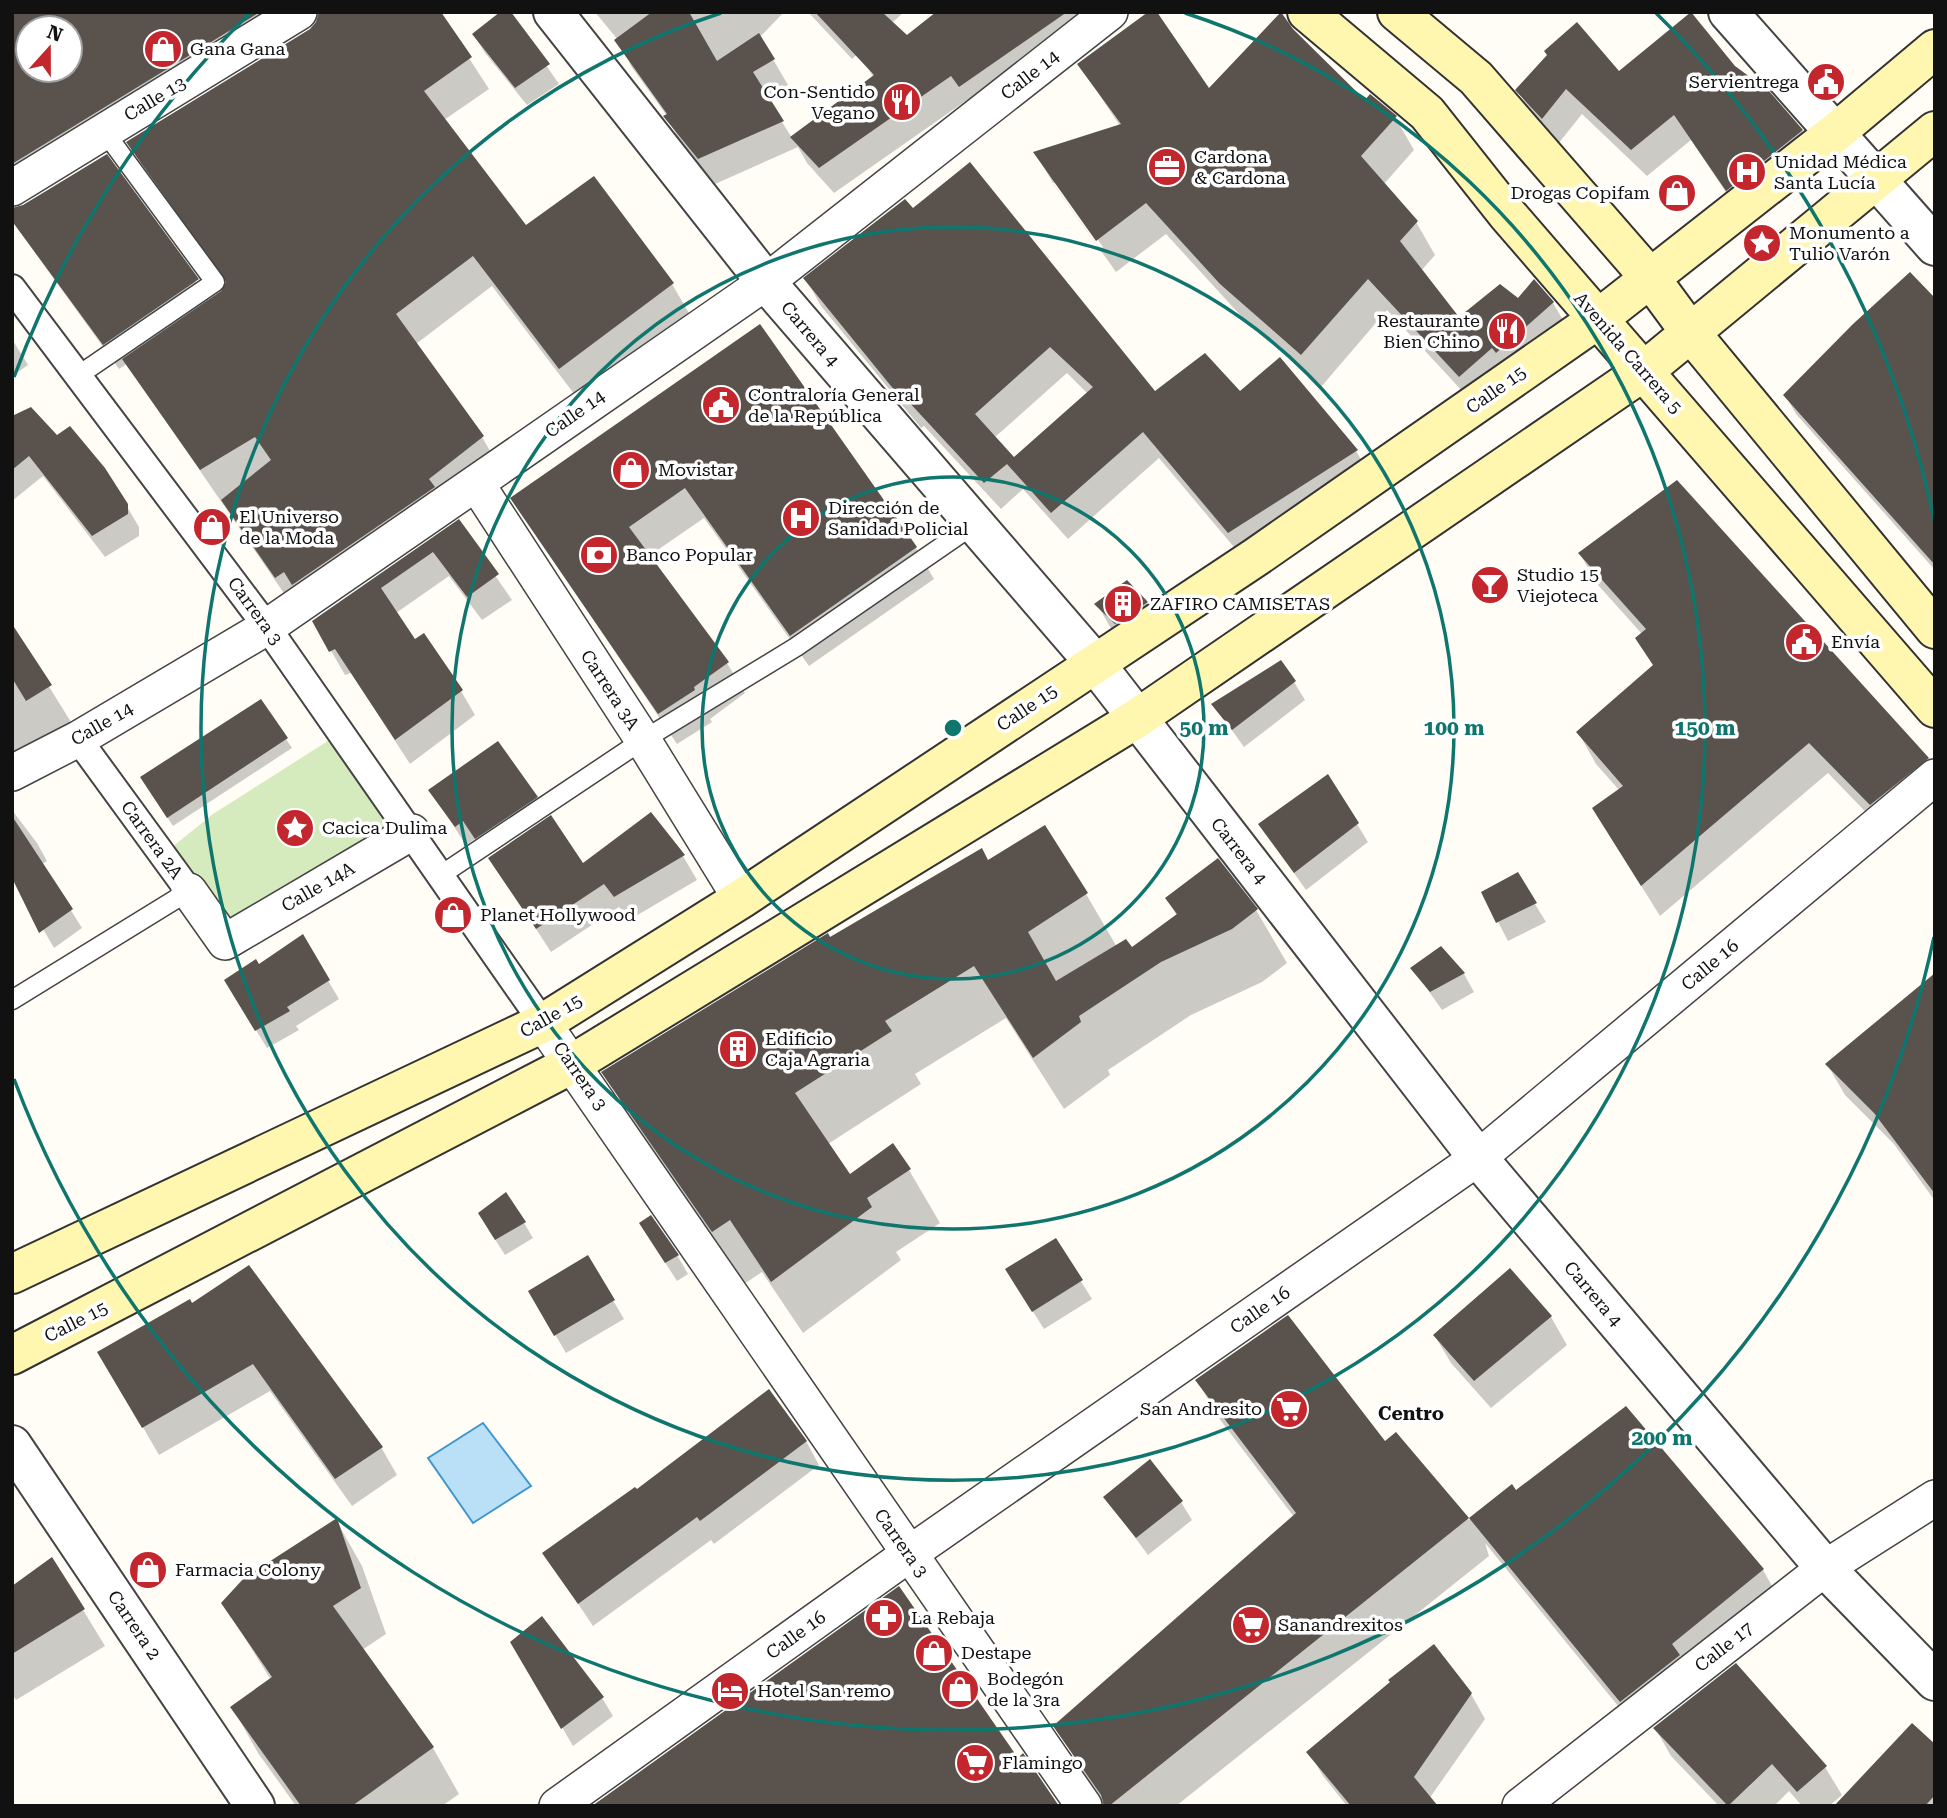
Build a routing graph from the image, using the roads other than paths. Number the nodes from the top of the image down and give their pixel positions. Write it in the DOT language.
graph roads {
  1 [pos="299,12"];
  2 [pos="553,12"];
  3 [pos="1110,12"];
  4 [pos="1307,12"];
  5 [pos="1397,12"];
  6 [pos="1728,12"];
  7 [pos="1935,49"];
  8 [pos="104,131"];
  9 [pos="1935,131"];
  10 [pos="1835,133"];
  11 [pos="1876,180"];
  12 [pos="12,188"];
  13 [pos="1935,246"];
  14 [pos="1651,279"];
  15 [pos="766,282"];
  16 [pos="12,288"];
  17 [pos="1598,319"];
  18 [pos="1690,332"];
  19 [pos="1644,371"];
  20 [pos="79,375"];
  21 [pos="476,483"];
  22 [pos="973,525"];
  23 [pos="267,627"];
  24 [pos="1935,629"];
  25 [pos="1094,662"];
  26 [pos="1935,708"];
  27 [pos="1136,719"];
  28 [pos="78,739"];
  29 [pos="643,740"];
  30 [pos="12,773"];
  31 [pos="1935,777"];
  32 [pos="412,832"];
  33 [pos="441,876"];
  34 [pos="189,891"];
  35 [pos="741,899"];
  36 [pos="225,942"];
  37 [pos="12,1000"];
  38 [pos="543,1023"];
  39 [pos="572,1064"];
  40 [pos="1478,1158"];
  41 [pos="12,1274"];
  42 [pos="12,1354"];
  43 [pos="12,1445"];
  44 [pos="1935,1498"];
  45 [pos="909,1554"];
  46 [pos="1825,1568"];
  47 [pos="1935,1681"];
  48 [pos="255,1806"];
  49 [pos="557,1806"];
  50 [pos="1084,1806"];
  51 [pos="1520,1806"];
  1 -- 8 [label="street, Calle 13"];
  2 -- 15 [label="street, Carrera 4"];
  3 -- 15 [label="street, Calle 14"];
  4 -- 17 [label="main road, Avenida Carrera 5"];
  5 -- 14 [label="main road"];
  6 -- 10 [label="street"];
  7 -- 10 [label="main road, Calle 15"];
  8 -- 12 [label="street, Calle 13"];
  8 -- 20 [label="lane"];
  9 -- 11 [label="main road, Calle 15"];
  10 -- 11 [label="street"];
  10 -- 14 [label="main road, Calle 15"];
  11 -- 13 [label="street"];
  11 -- 18 [label="main road, Calle 15"];
  14 -- 17 [label="main road, Calle 15"];
  14 -- 18 [label="main road"];
  15 -- 21 [label="street, Calle 14"];
  15 -- 22 [label="street, Carrera 4"];
  16 -- 20 [label="street, Carrera 3"];
  17 -- 19 [label="main road, Avenida Carrera 5"];
  17 -- 25 [label="main road, Calle 15"];
  18 -- 19 [label="main road, Calle 15"];
  18 -- 24 [label="main road"];
  19 -- 26 [label="main road, Avenida Carrera 5"];
  19 -- 27 [label="main road, Calle 15"];
  20 -- 23 [label="street, Carrera 3"];
  21 -- 23 [label="street, Calle 14"];
  21 -- 29 [label="street, Carrera 3A"];
  22 -- 25 [label="street, Carrera 4"];
  22 -- 29 [label="lane"];
  23 -- 28 [label="street, Calle 14"];
  23 -- 32 [label="street, Carrera 3"];
  25 -- 27 [label="street, Carrera 4"];
  25 -- 35 [label="main road, Calle 15"];
  27 -- 39 [label="main road, Calle 15"];
  27 -- 40 [label="street, Carrera 4"];
  28 -- 30 [label="street, Calle 14"];
  28 -- 34 [label="street, Carrera 2A"];
  29 -- 33 [label="lane"];
  29 -- 35 [label="street, Carrera 3A"];
  31 -- 40 [label="street, Calle 16"];
  32 -- 33 [label="street, Carrera 3"];
  32 -- 36 [label="street, Calle 14A"];
  33 -- 38 [label="street, Carrera 3"];
  34 -- 36 [label="street, Carrera 2A"];
  34 -- 37 [label="lane"];
  35 -- 38 [label="main road, Calle 15"];
  38 -- 39 [label="street, Carrera 3"];
  38 -- 41 [label="main road, Calle 15"];
  39 -- 42 [label="main road, Calle 15"];
  39 -- 45 [label="street, Carrera 3"];
  40 -- 45 [label="street, Calle 16"];
  40 -- 46 [label="street, Carrera 4"];
  43 -- 48 [label="street, Carrera 2"];
  44 -- 46 [label="street, Calle 17"];
  45 -- 49 [label="street, Calle 16"];
  45 -- 50 [label="street, Carrera 3"];
  46 -- 47 [label="street, Carrera 4"];
  46 -- 51 [label="street, Calle 17"];
}
